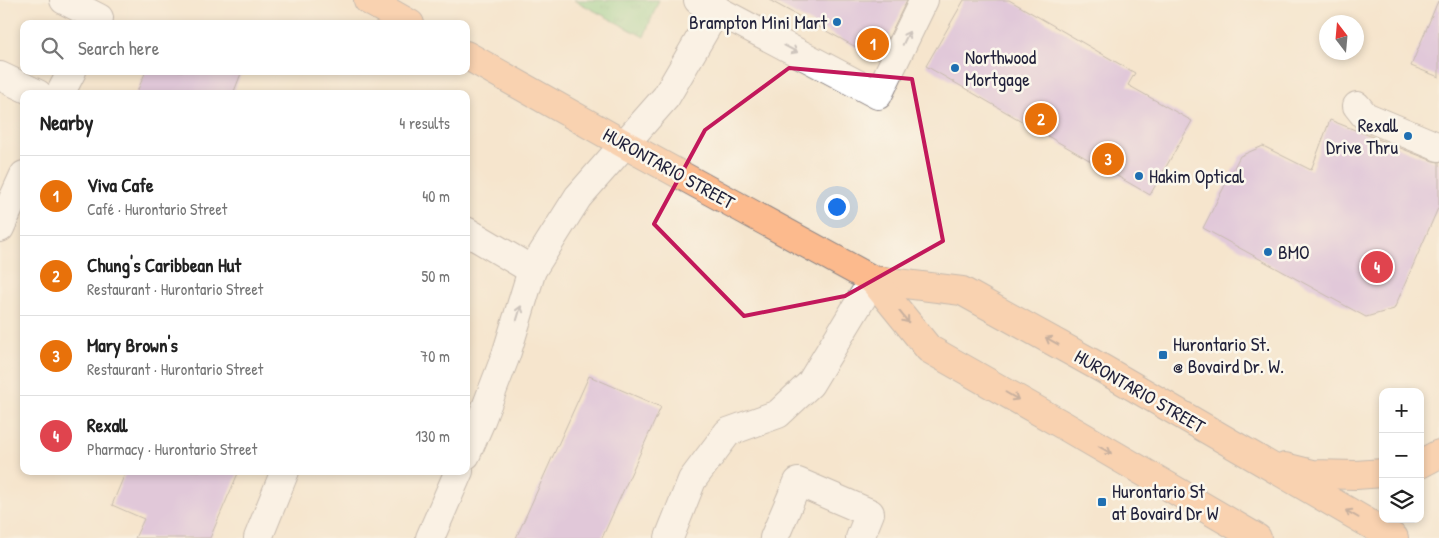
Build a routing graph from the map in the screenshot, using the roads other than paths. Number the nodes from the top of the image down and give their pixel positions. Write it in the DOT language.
graph roads {
  1 [pos="64,0"];
  2 [pos="368,0"];
  3 [pos="924,0"];
  4 [pos="707,5"];
  5 [pos="98,20"];
  6 [pos="403,20"];
  7 [pos="470,57"];
  8 [pos="70,75"];
  9 [pos="0,76"];
  10 [pos="30,90"];
  11 [pos="62,90"];
  12 [pos="1357,106"];
  13 [pos="624,144"];
  14 [pos="1439,147"];
  15 [pos="20,184"];
  16 [pos="0,228"];
  17 [pos="470,233"];
  18 [pos="532,270"];
  19 [pos="873,280"];
  20 [pos="470,446"];
  21 [pos="1439,454"];
  22 [pos="1261,461"];
  23 [pos="1424,462"];
  24 [pos="1379,473"];
  25 [pos="283,475"];
  26 [pos="457,475"];
  27 [pos="1210,511"];
  28 [pos="258,538"];
  29 [pos="430,538"];
  30 [pos="669,538"];
  31 [pos="774,538"];
  32 [pos="860,538"];
  33 [pos="1221,538"];
  34 [pos="1257,538"];
  35 [pos="1394,538"];
  1 -- 5 [label="lane"];
  2 -- 6 [label="main road"];
  4 -- 3 [label="lane, one-way"];
  4 -- 13 [label="lane"];
  7 -- 13 [label="main road, HURONTARIO STREET"];
  8 -- 11 [label="lane"];
  9 -- 10 [label="lane"];
  12 -- 14 [label="lane"];
  13 -- 18 [label="lane"];
  13 -- 19 [label="main road, HURONTARIO STREET"];
  15 -- 16 [label="lane"];
  17 -- 18 [label="lane"];
  20 -- 18 [label="lane, one-way"];
  22 -- 19 [label="main road, HURONTARIO STREET, one-way"];
  19 -- 27 [label="main road, HURONTARIO STREET, one-way"];
  19 -- 30 [label="lane"];
  21 -- 23 [label="main road"];
  22 -- 24 [label="main road"];
  35 -- 22 [label="main road, HURONTARIO STREET, one-way"];
  25 -- 28 [label="lane"];
  26 -- 29 [label="lane"];
  27 -- 33 [label="main road"];
  27 -- 34 [label="main road, HURONTARIO STREET"];
  31 -- 32 [label="lane"];
}
